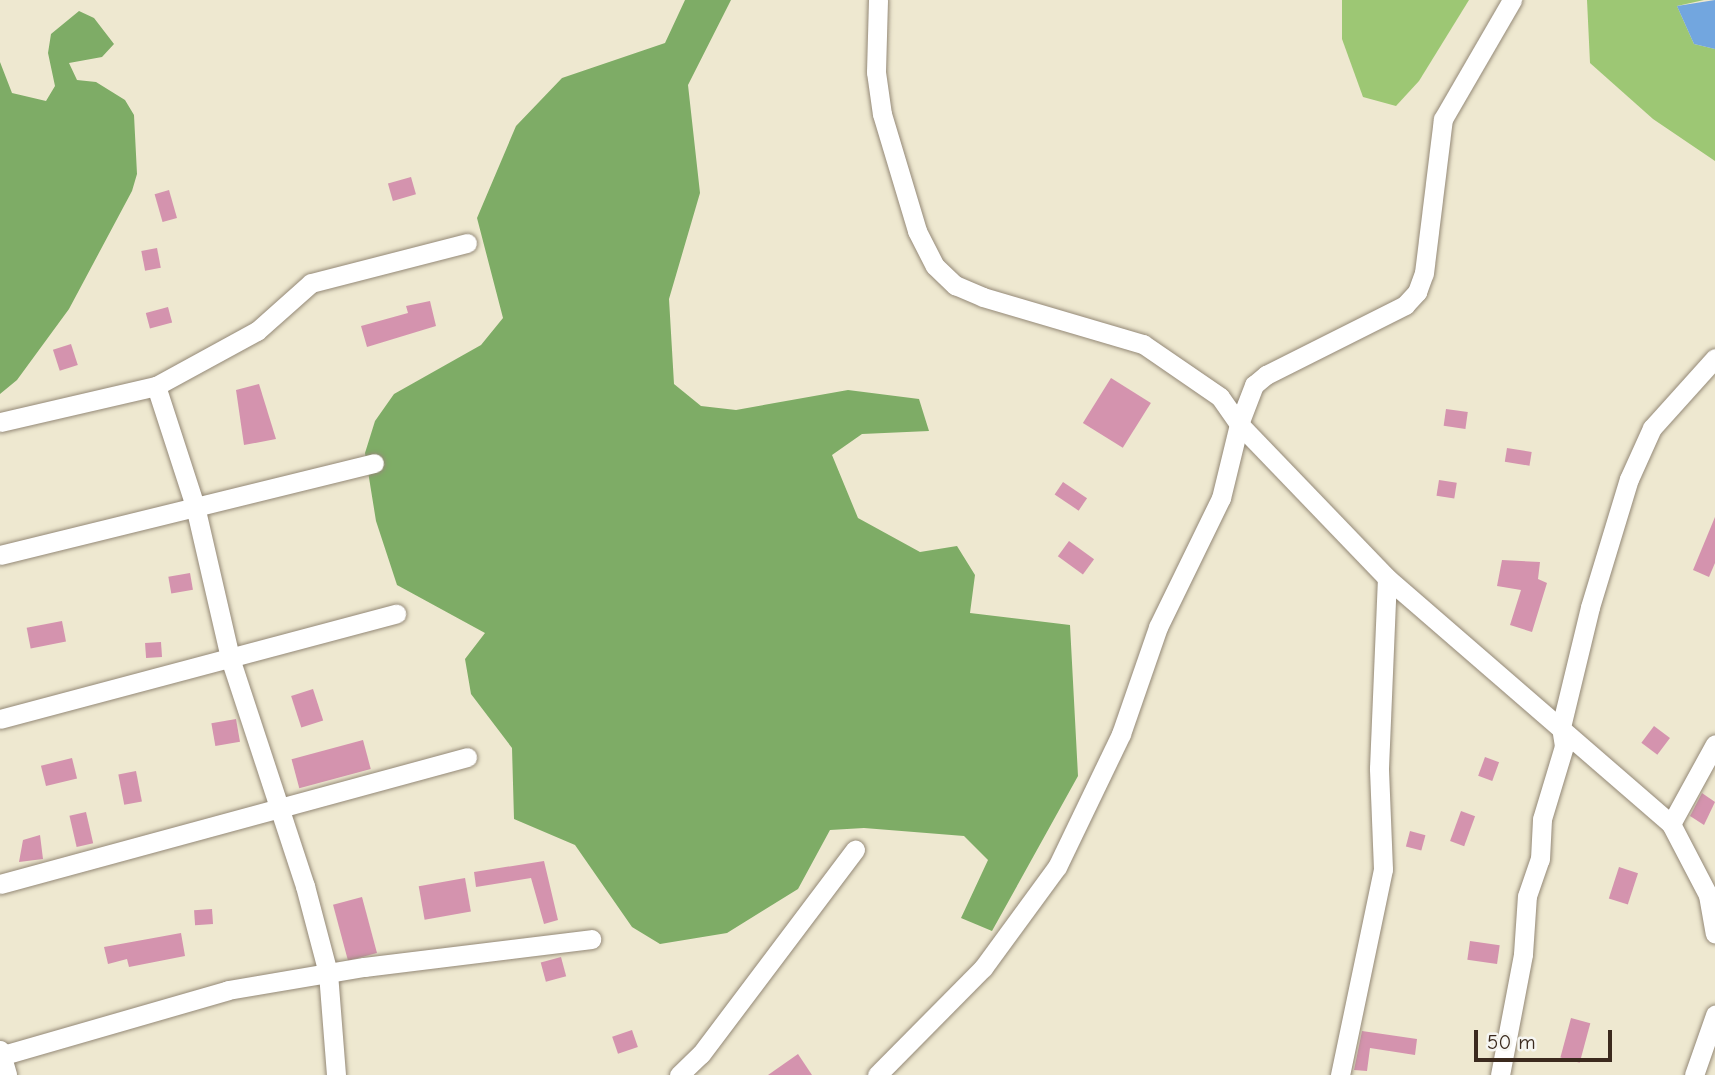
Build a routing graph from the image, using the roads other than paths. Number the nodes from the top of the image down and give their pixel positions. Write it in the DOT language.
graph roads {
  1 [pos="878,0"];
  2 [pos="1512,0"];
  3 [pos="467,243"];
  4 [pos="1715,358"];
  5 [pos="156,386"];
  6 [pos="0,422"];
  7 [pos="1239,424"];
  8 [pos="374,463"];
  9 [pos="195,506"];
  10 [pos="0,555"];
  11 [pos="1387,578"];
  12 [pos="396,614"];
  13 [pos="230,658"];
  14 [pos="0,719"];
  15 [pos="1561,727"];
  16 [pos="1715,744"];
  17 [pos="467,757"];
  18 [pos="280,811"];
  19 [pos="1671,824"];
  20 [pos="855,850"];
  21 [pos="0,884"];
  22 [pos="1712,894"];
  23 [pos="1715,933"];
  24 [pos="591,939"];
  25 [pos="328,973"];
  26 [pos="1715,1015"];
  27 [pos="0,1054"];
  28 [pos="7,1075"];
  29 [pos="336,1075"];
  30 [pos="679,1075"];
  31 [pos="877,1075"];
  32 [pos="1340,1075"];
  33 [pos="1500,1075"];
  34 [pos="1694,1075"];
  1 -- 7 [label="street"];
  2 -- 7 [label="street"];
  3 -- 5 [label="street"];
  4 -- 15 [label="street"];
  5 -- 6 [label="street"];
  5 -- 9 [label="street"];
  7 -- 11 [label="street"];
  7 -- 31 [label="street"];
  8 -- 9 [label="street"];
  9 -- 10 [label="street"];
  9 -- 13 [label="street"];
  11 -- 15 [label="street"];
  11 -- 32 [label="street"];
  12 -- 13 [label="street"];
  13 -- 14 [label="street"];
  13 -- 18 [label="street"];
  15 -- 19 [label="street"];
  15 -- 33 [label="street"];
  16 -- 19 [label="street"];
  17 -- 18 [label="street"];
  18 -- 21 [label="street"];
  18 -- 25 [label="street"];
  19 -- 22 [label="street"];
  20 -- 30 [label="street"];
  22 -- 23 [label="street"];
  24 -- 25 [label="street"];
  25 -- 27 [label="street"];
  25 -- 29 [label="street"];
  26 -- 34 [label="street"];
  27 -- 28 [label="street"];
}
